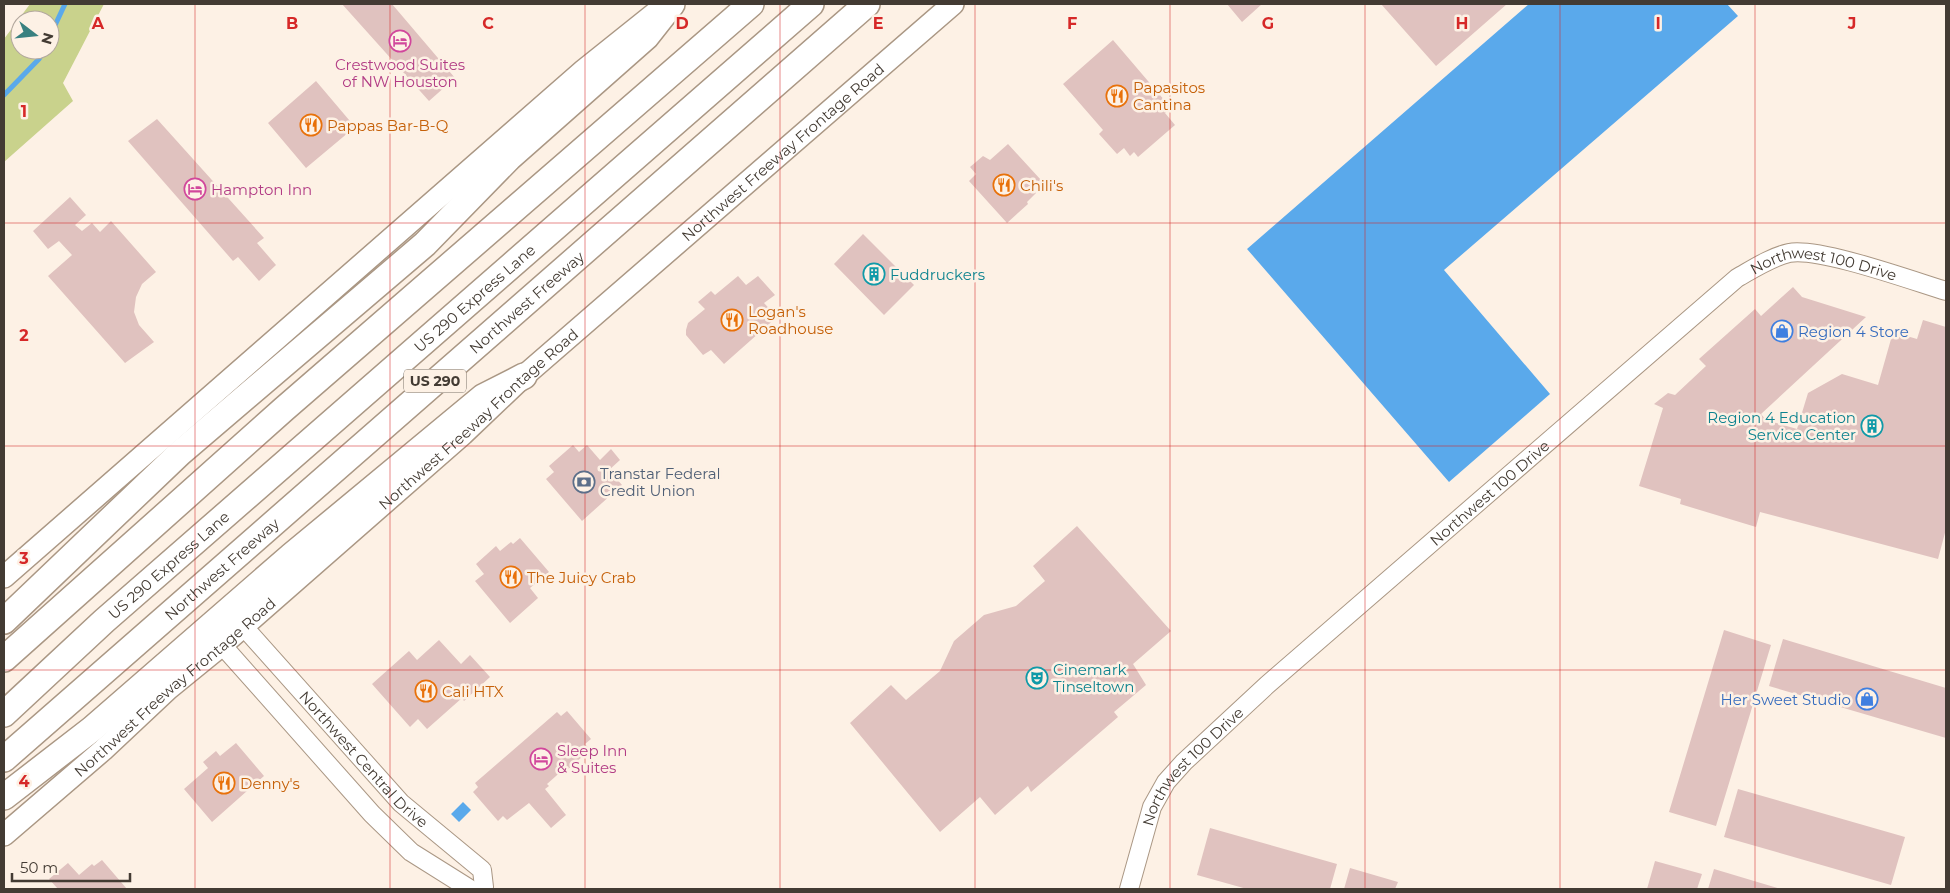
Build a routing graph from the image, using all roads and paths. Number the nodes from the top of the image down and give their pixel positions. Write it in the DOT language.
graph roads {
  1 [pos="667,4"];
  2 [pos="672,4"];
  3 [pos="751,4"];
  4 [pos="811,4"];
  5 [pos="867,4"];
  6 [pos="953,4"];
  7 [pos="1946,291"];
  8 [pos="524,376"];
  9 [pos="4,577"];
  10 [pos="4,621"];
  11 [pos="243,626"];
  12 [pos="222,645"];
  13 [pos="4,659"];
  14 [pos="4,714"];
  15 [pos="4,759"];
  16 [pos="374,774"];
  17 [pos="352,791"];
  18 [pos="4,797"];
  19 [pos="4,835"];
  20 [pos="478,889"];
  21 [pos="1129,889"];
  1 -- 9 [label="main road"];
  2 -- 10 [label="highway"];
  3 -- 13 [label="highway"];
  4 -- 14 [label="highway, US 290 Express Lane"];
  5 -- 15 [label="highway, Northwest Freeway / US 290"];
  6 -- 8 [label="main road, Northwest Freeway Frontage Road"];
  7 -- 21 [label="street, Northwest 100 Drive"];
  8 -- 11 [label="main road, Northwest Freeway Frontage Road"];
  8 -- 18 [label="highway"];
  11 -- 12 [label="main road, Northwest Freeway Frontage Road"];
  11 -- 16 [label="street, Northwest Central Drive"];
  12 -- 17 [label="street, Northwest Central Drive"];
  12 -- 19 [label="main road, Northwest Freeway Frontage Road"];
  16 -- 17 [label="street"];
  16 -- 20 [label="street, Northwest Central Drive"];
  17 -- 20 [label="street, Northwest Central Drive"];
}
